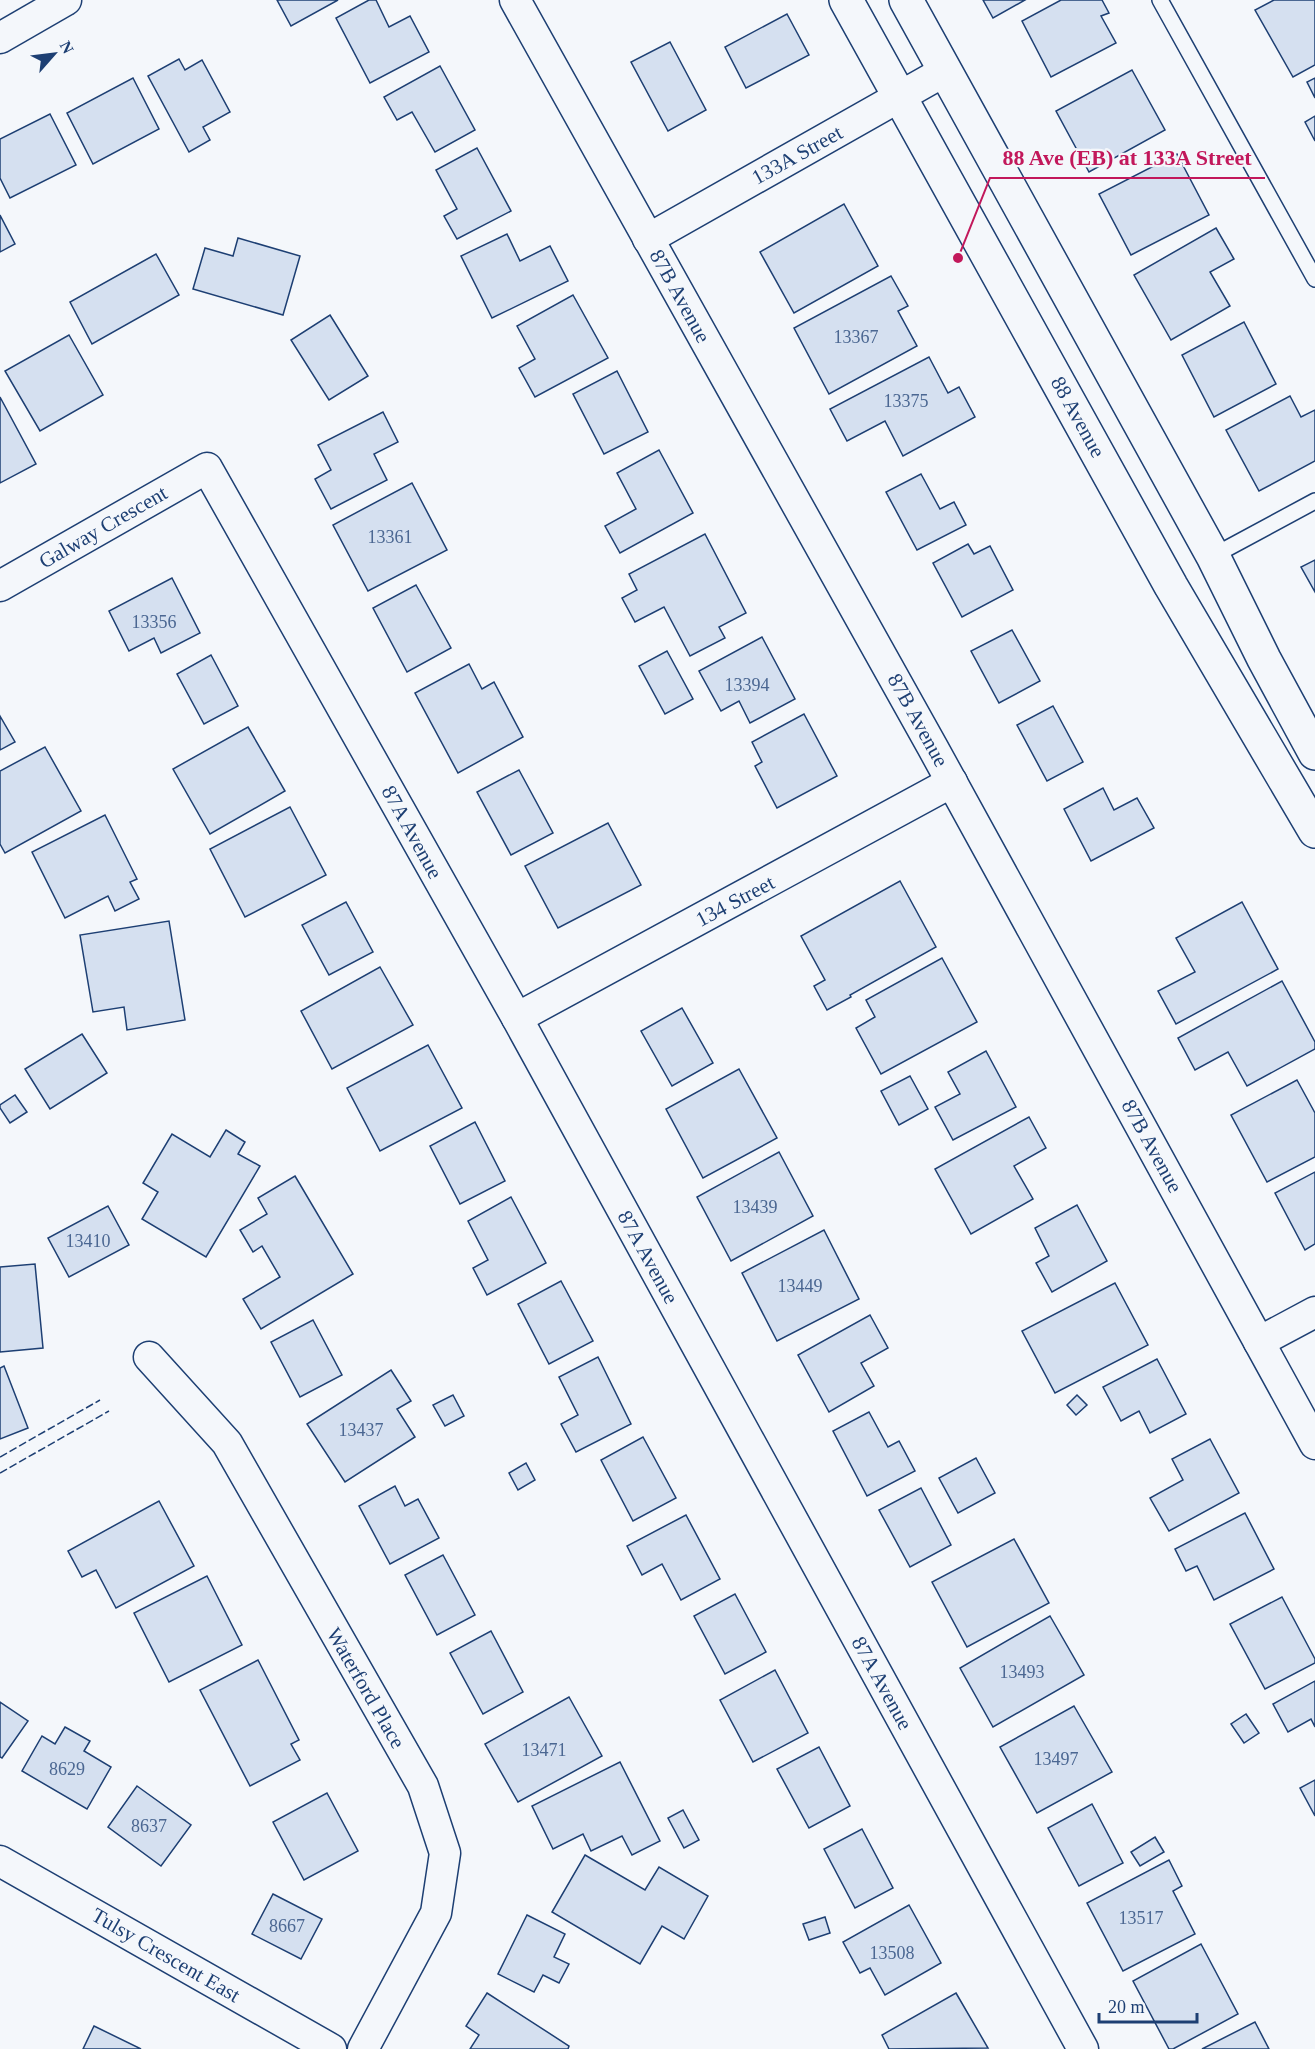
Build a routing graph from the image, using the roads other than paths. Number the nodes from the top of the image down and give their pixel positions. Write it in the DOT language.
graph roads {
  1 [pos="66,0"];
  2 [pos="515,0"];
  3 [pos="846,0"];
  4 [pos="906,0"];
  5 [pos="1160,0"];
  6 [pos="0,38"];
  7 [pos="945,71"];
  8 [pos="900,97"];
  9 [pos="648,239"];
  10 [pos="1315,279"];
  11 [pos="207,468"];
  12 [pos="1315,501"];
  13 [pos="1213,556"];
  14 [pos="0,586"];
  15 [pos="1315,753"];
  16 [pos="952,783"];
  17 [pos="1315,831"];
  18 [pos="517,1018"];
  19 [pos="1315,1312"];
  20 [pos="1259,1342"];
  21 [pos="148,1357"];
  22 [pos="1315,1444"];
  23 [pos="0,1861"];
  24 [pos="331,2049"];
  25 [pos="363,2049"];
  26 [pos="1083,2049"];
  1 -- 6 [label="street"];
  2 -- 9 [label="street, 87B Avenue"];
  3 -- 8 [label="main road, 88 Avenue"];
  4 -- 7 [label="main road"];
  5 -- 10 [label="lane"];
  7 -- 8 [label="street, 133A Street"];
  7 -- 13 [label="main road"];
  8 -- 9 [label="street, 133A Street"];
  8 -- 17 [label="main road, 88 Avenue"];
  9 -- 16 [label="street, 87B Avenue"];
  11 -- 14 [label="street, Galway Crescent"];
  11 -- 18 [label="street, 87A Avenue"];
  12 -- 13 [label="lane"];
  13 -- 15 [label="main road"];
  16 -- 18 [label="street, 134 Street"];
  16 -- 20 [label="street, 87B Avenue"];
  18 -- 26 [label="street, 87A Avenue"];
  19 -- 20 [label="street"];
  20 -- 22 [label="street, 87B Avenue"];
  21 -- 25 [label="street, Waterford Place"];
  23 -- 24 [label="street, Tulsy Crescent East"];
}
